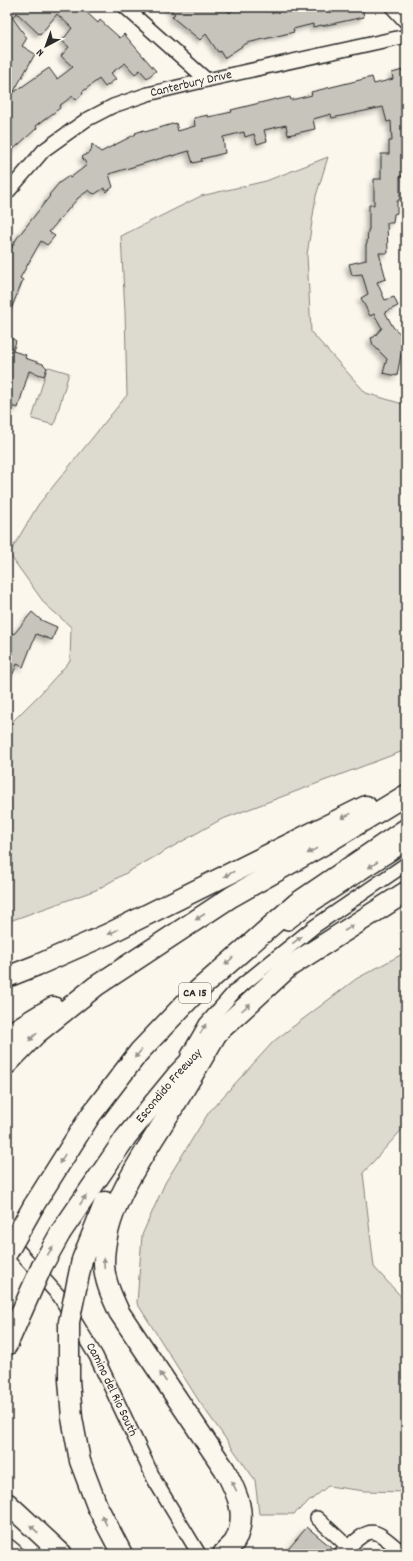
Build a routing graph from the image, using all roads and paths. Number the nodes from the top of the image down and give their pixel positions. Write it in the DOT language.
graph roads {
  1 [pos="125,7"];
  2 [pos="392,7"];
  3 [pos="406,22"];
  4 [pos="406,36"];
  5 [pos="207,80"];
  6 [pos="7,193"];
  7 [pos="406,787"];
  8 [pos="406,795"];
  9 [pos="406,829"];
  10 [pos="406,844"];
  11 [pos="406,864"];
  12 [pos="406,892"];
  13 [pos="246,946"];
  14 [pos="7,977"];
  15 [pos="96,986"];
  16 [pos="217,1033"];
  17 [pos="7,1035"];
  18 [pos="7,1064"];
  19 [pos="177,1075"];
  20 [pos="174,1106"];
  21 [pos="9,1244"];
  22 [pos="7,1345"];
  23 [pos="7,1503"];
  24 [pos="317,1518"];
  25 [pos="7,1549"];
  26 [pos="344,1551"];
  27 [pos="13,1554"];
  28 [pos="62,1554"];
  29 [pos="122,1554"];
  30 [pos="199,1554"];
  31 [pos="222,1554"];
  32 [pos="404,1554"];
  1 -- 5 [label="street"];
  2 -- 3 [label="street"];
  4 -- 5 [label="street, Canterbury Drive"];
  5 -- 6 [label="street, Canterbury Drive"];
  7 -- 14 [label="highway, one-way"];
  8 -- 15 [label="highway, one-way"];
  9 -- 13 [label="highway, CA 15"];
  10 -- 13 [label="street, one-way"];
  19 -- 11 [label="street, one-way"];
  16 -- 12 [label="highway, Escondido Freeway, one-way"];
  13 -- 21 [label="highway, CA 15, one-way, bridge"];
  15 -- 17 [label="highway"];
  15 -- 18 [label="highway, one-way"];
  16 -- 19 [label="highway, Escondido Freeway"];
  16 -- 20 [label="highway"];
  22 -- 19 [label="highway, Escondido Freeway, one-way, bridge"];
  29 -- 20 [label="highway, one-way, bridge"];
  31 -- 20 [label="highway, one-way"];
  21 -- 30 [label="street, Camino del Rio South"];
  28 -- 23 [label="highway, one-way"];
  24 -- 26 [label="street"];
  25 -- 27 [label="highway"];
  26 -- 32 [label="street"];
}
